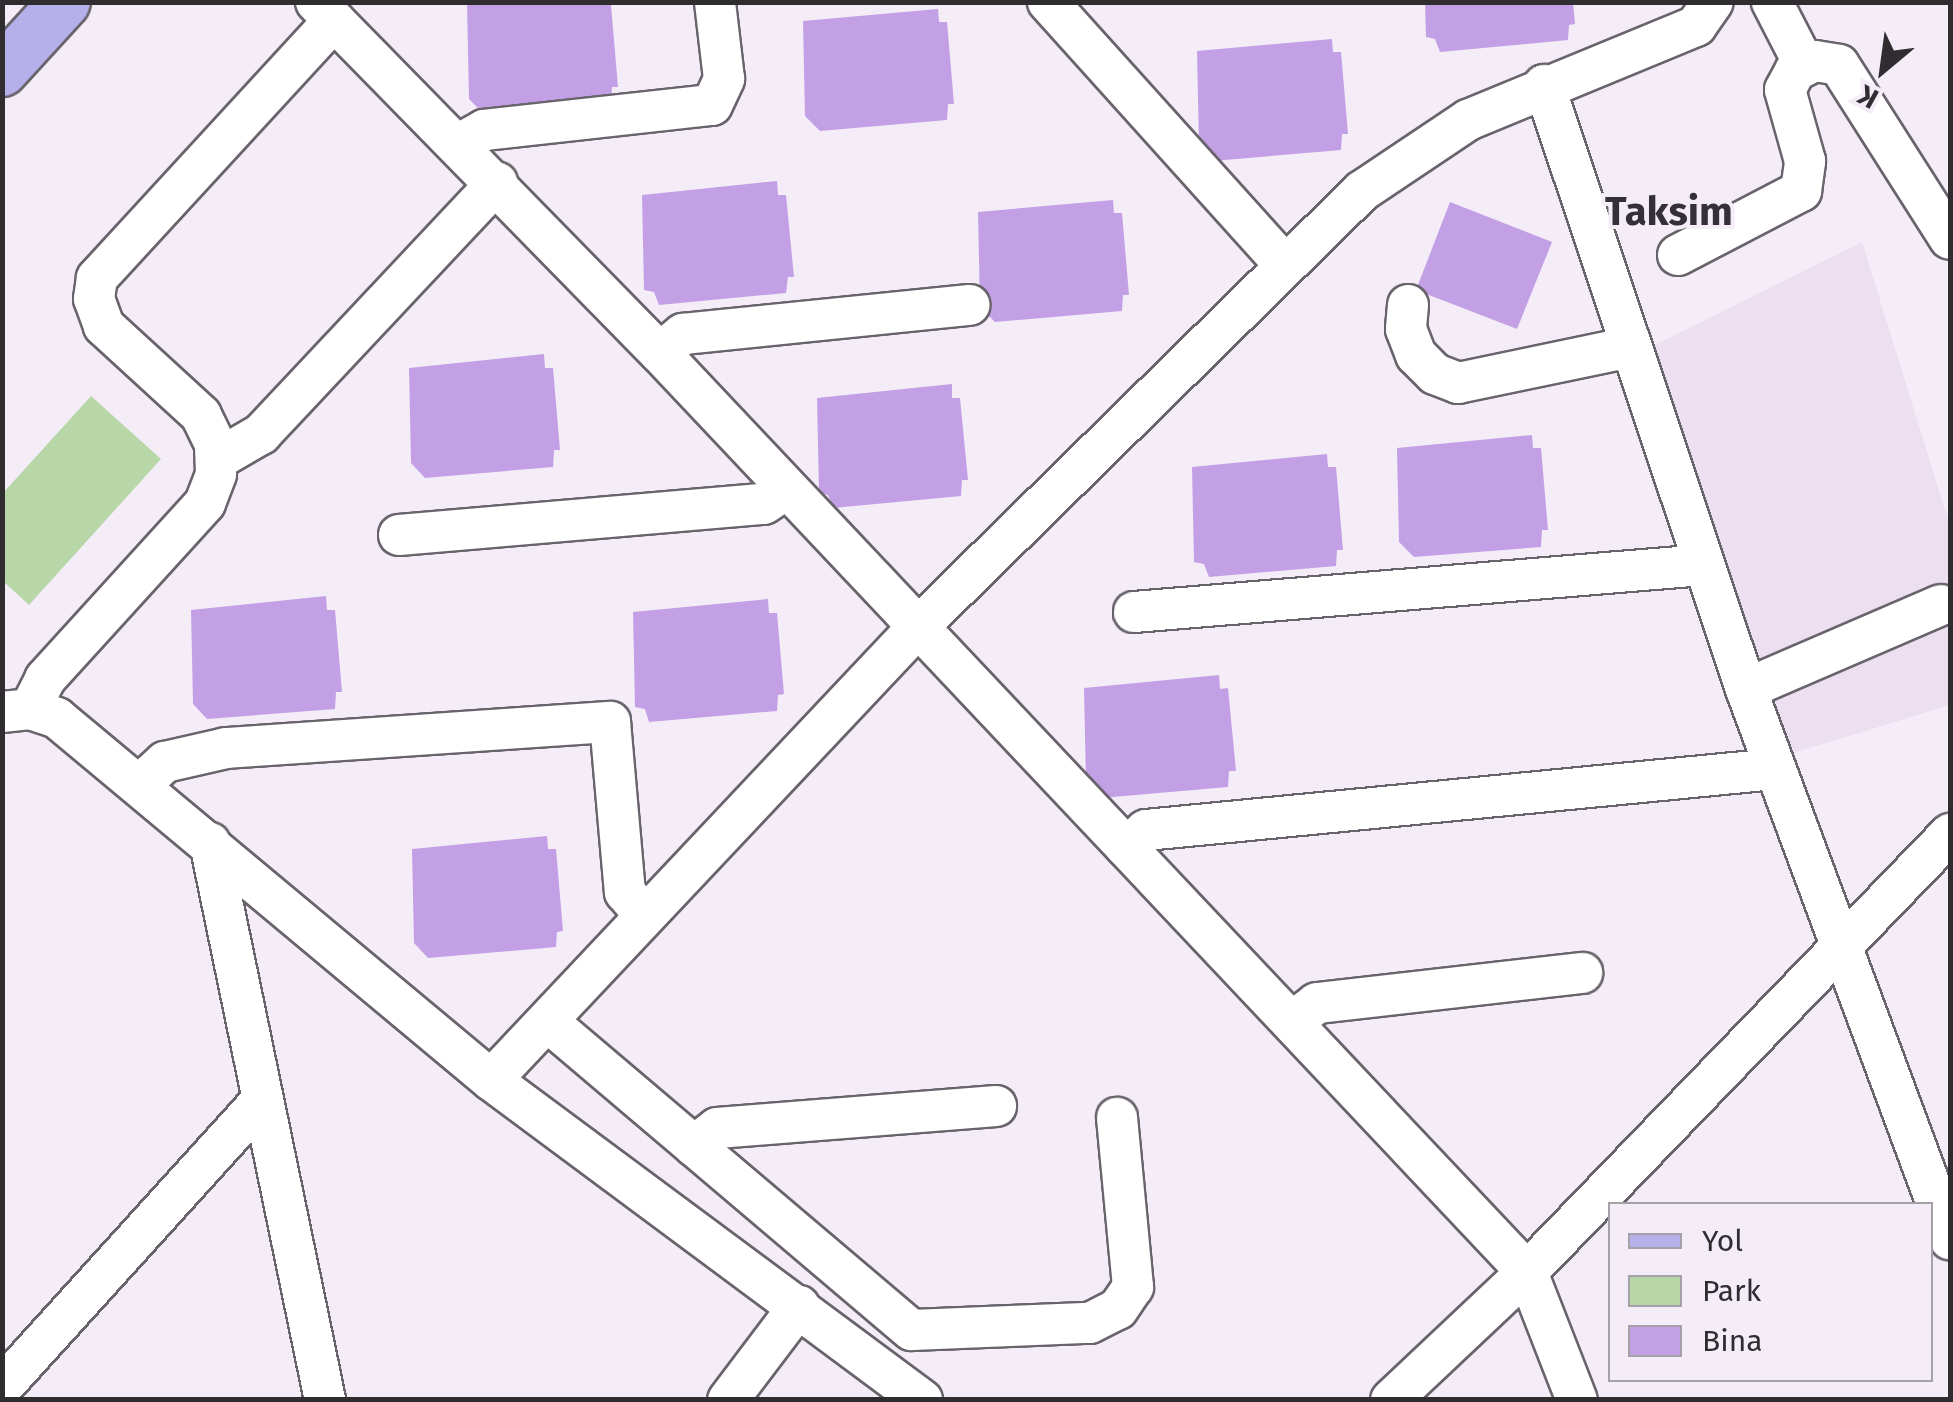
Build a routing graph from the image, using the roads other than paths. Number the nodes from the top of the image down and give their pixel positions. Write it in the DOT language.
graph roads {
  1 [pos="65,2"];
  2 [pos="715,2"];
  3 [pos="1713,2"];
  4 [pos="1772,2"];
  5 [pos="1057,5"];
  6 [pos="325,11"];
  7 [pos="1804,64"];
  8 [pos="2,71"];
  9 [pos="1544,85"];
  10 [pos="459,144"];
  11 [pos="496,183"];
  12 [pos="1950,239"];
  13 [pos="1678,255"];
  14 [pos="1284,264"];
  15 [pos="1408,305"];
  16 [pos="970,306"];
  17 [pos="1631,348"];
  18 [pos="660,353"];
  19 [pos="218,459"];
  20 [pos="786,489"];
  21 [pos="400,535"];
  22 [pos="1703,565"];
  23 [pos="1942,605"];
  24 [pos="1134,612"];
  25 [pos="916,628"];
  26 [pos="1746,689"];
  27 [pos="16,710"];
  28 [pos="1775,769"];
  29 [pos="140,785"];
  30 [pos="1950,834"];
  31 [pos="210,843"];
  32 [pos="1126,847"];
  33 [pos="645,916"];
  34 [pos="1841,946"];
  35 [pos="1582,973"];
  36 [pos="547,1021"];
  37 [pos="1292,1022"];
  38 [pos="491,1080"];
  39 [pos="260,1102"];
  40 [pos="996,1106"];
  41 [pos="1117,1118"];
  42 [pos="694,1146"];
  43 [pos="1938,1163"];
  44 [pos="1950,1239"];
  45 [pos="1528,1272"];
  46 [pos="798,1306"];
  47 [pos="2,1387"];
  48 [pos="1402,1396"];
  49 [pos="325,1400"];
  50 [pos="728,1400"];
  51 [pos="922,1400"];
  52 [pos="1577,1400"];
  1 -- 8 [label="main road"];
  2 -- 10 [label="street"];
  3 -- 9 [label="street"];
  4 -- 7 [label="street"];
  5 -- 14 [label="street"];
  6 -- 10 [label="street"];
  6 -- 19 [label="street"];
  7 -- 12 [label="street"];
  7 -- 13 [label="street"];
  9 -- 14 [label="street"];
  9 -- 17 [label="street"];
  10 -- 11 [label="street"];
  11 -- 18 [label="street"];
  11 -- 19 [label="street"];
  14 -- 25 [label="street"];
  15 -- 17 [label="street"];
  16 -- 18 [label="street"];
  17 -- 22 [label="street"];
  18 -- 20 [label="street"];
  19 -- 27 [label="street"];
  20 -- 21 [label="street"];
  20 -- 25 [label="street"];
  22 -- 24 [label="street"];
  22 -- 26 [label="street"];
  23 -- 26 [label="street"];
  25 -- 32 [label="street"];
  25 -- 33 [label="street"];
  26 -- 28 [label="street"];
  27 -- 29 [label="street"];
  28 -- 32 [label="street"];
  28 -- 34 [label="street"];
  29 -- 31 [label="street"];
  29 -- 33 [label="street"];
  30 -- 34 [label="street"];
  31 -- 38 [label="street"];
  31 -- 39 [label="street"];
  32 -- 37 [label="street"];
  33 -- 36 [label="street"];
  34 -- 43 [label="street"];
  34 -- 45 [label="street"];
  35 -- 37 [label="street"];
  36 -- 38 [label="street"];
  36 -- 42 [label="street"];
  37 -- 45 [label="street"];
  38 -- 46 [label="street"];
  39 -- 47 [label="street"];
  39 -- 49 [label="street"];
  40 -- 42 [label="street"];
  41 -- 42 [label="street"];
  43 -- 44 [label="street"];
  45 -- 48 [label="street"];
  45 -- 52 [label="street"];
  46 -- 50 [label="street"];
  46 -- 51 [label="street"];
}
